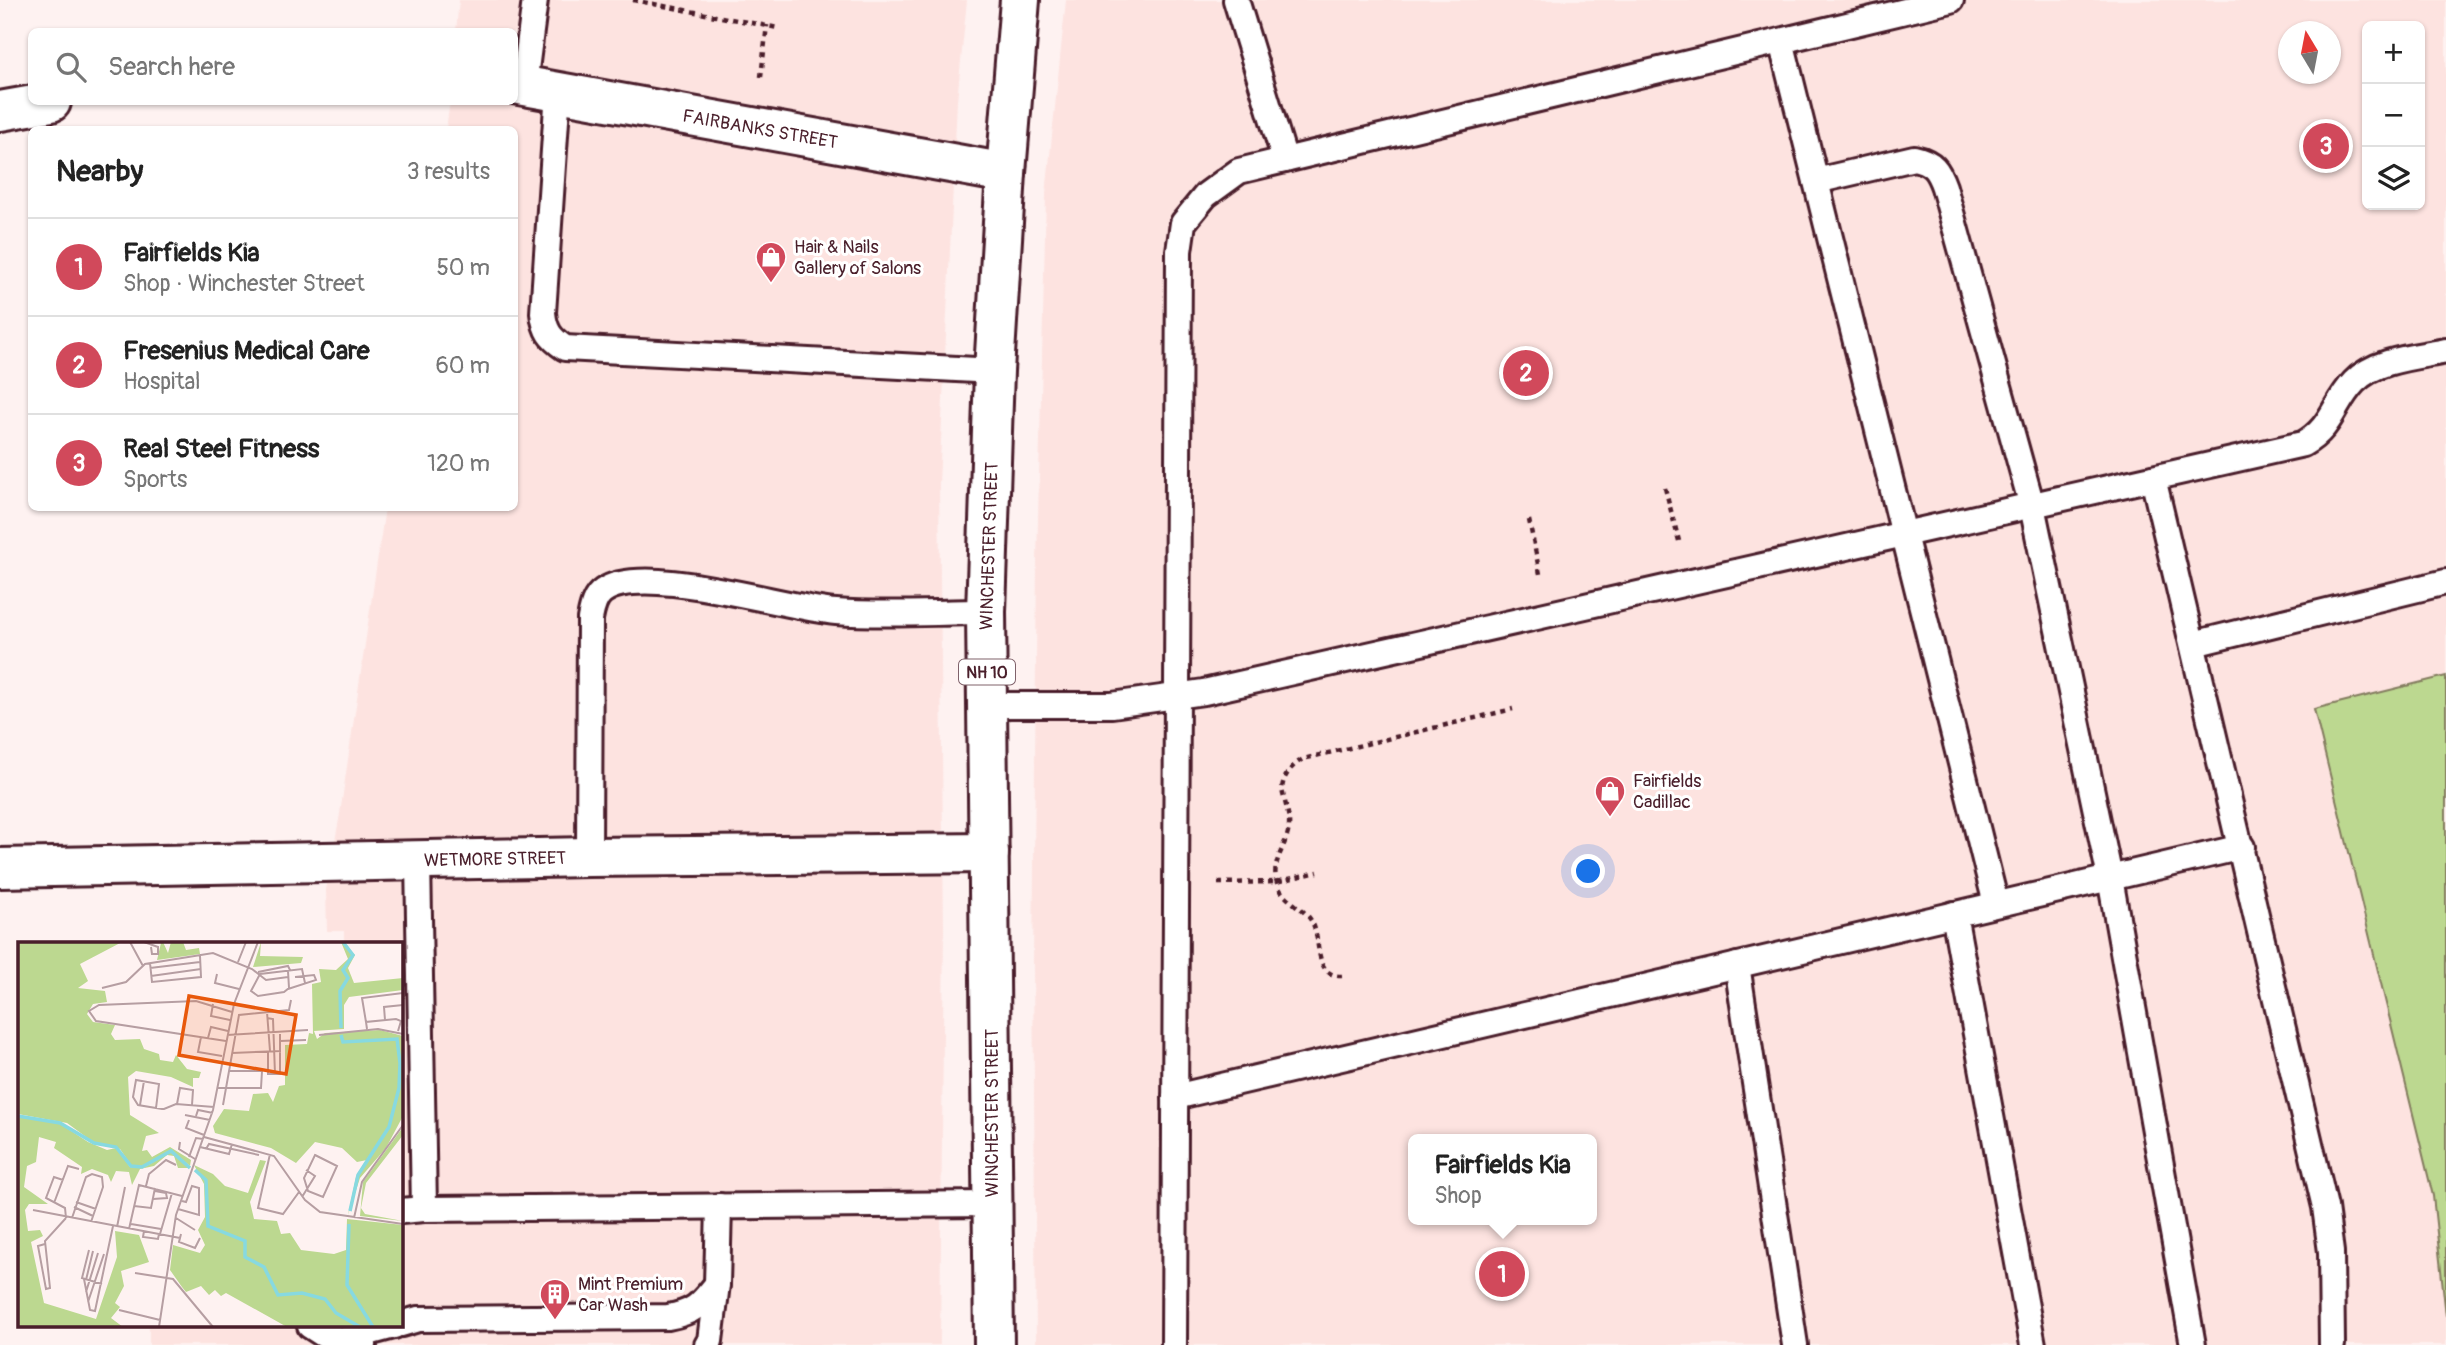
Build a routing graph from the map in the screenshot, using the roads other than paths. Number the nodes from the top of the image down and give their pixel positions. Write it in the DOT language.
graph roads {
  1 [pos="535,0"];
  2 [pos="1020,0"];
  3 [pos="1236,0"];
  4 [pos="1951,0"];
  5 [pos="1781,41"];
  6 [pos="532,87"];
  7 [pos="34,105"];
  8 [pos="0,111"];
  9 [pos="1285,160"];
  10 [pos="1006,173"];
  11 [pos="1816,181"];
  12 [pos="2446,351"];
  13 [pos="994,371"];
  14 [pos="2153,478"];
  15 [pos="2032,506"];
  16 [pos="1904,536"];
  17 [pos="2446,582"];
  18 [pos="986,612"];
  19 [pos="2193,644"];
  20 [pos="1177,697"];
  21 [pos="987,705"];
  22 [pos="2242,847"];
  23 [pos="989,853"];
  24 [pos="589,857"];
  25 [pos="418,860"];
  26 [pos="0,868"];
  27 [pos="2110,878"];
  28 [pos="1996,904"];
  29 [pos="1954,914"];
  30 [pos="1737,965"];
  31 [pos="1175,1097"];
  32 [pos="992,1204"];
  33 [pos="719,1206"];
  34 [pos="412,1210"];
  35 [pos="717,1284"];
  36 [pos="402,1324"];
  37 [pos="313,1328"];
  38 [pos="389,1328"];
  39 [pos="355,1342"];
  40 [pos="2029,1344"];
  41 [pos="707,1345"];
  42 [pos="994,1345"];
  43 [pos="1174,1345"];
  44 [pos="1795,1345"];
  45 [pos="2193,1345"];
  46 [pos="2332,1345"];
  1 -- 6 [label="lane"];
  2 -- 10 [label="street, WINCHESTER STREET / NH 10"];
  3 -- 9 [label="lane"];
  4 -- 5 [label="lane"];
  5 -- 9 [label="lane"];
  5 -- 11 [label="lane"];
  6 -- 10 [label="street, FAIRBANKS STREET"];
  6 -- 13 [label="lane"];
  7 -- 8 [label="street"];
  9 -- 20 [label="lane"];
  10 -- 13 [label="street, WINCHESTER STREET / NH 10"];
  11 -- 15 [label="lane"];
  11 -- 16 [label="lane"];
  12 -- 14 [label="lane"];
  13 -- 18 [label="street, WINCHESTER STREET / NH 10"];
  14 -- 15 [label="lane"];
  14 -- 19 [label="lane"];
  15 -- 16 [label="lane"];
  15 -- 27 [label="lane"];
  16 -- 20 [label="lane"];
  16 -- 28 [label="lane"];
  17 -- 19 [label="lane"];
  18 -- 21 [label="street, WINCHESTER STREET / NH 10"];
  18 -- 24 [label="lane"];
  19 -- 22 [label="lane"];
  20 -- 21 [label="lane"];
  20 -- 31 [label="lane"];
  21 -- 23 [label="street, WINCHESTER STREET / NH 10"];
  22 -- 27 [label="lane"];
  22 -- 46 [label="lane"];
  23 -- 24 [label="street, WETMORE STREET"];
  23 -- 32 [label="street, WINCHESTER STREET / NH 10"];
  24 -- 25 [label="street, WETMORE STREET"];
  25 -- 26 [label="street, WETMORE STREET"];
  25 -- 34 [label="lane"];
  27 -- 28 [label="lane"];
  27 -- 45 [label="lane"];
  28 -- 29 [label="lane"];
  29 -- 30 [label="lane"];
  29 -- 40 [label="lane"];
  30 -- 31 [label="lane"];
  30 -- 44 [label="lane"];
  31 -- 43 [label="lane"];
  32 -- 33 [label="lane"];
  32 -- 42 [label="street, WINCHESTER STREET / NH 10"];
  33 -- 34 [label="lane"];
  33 -- 35 [label="lane"];
  35 -- 36 [label="lane"];
  35 -- 41 [label="lane"];
  37 -- 39 [label="lane"];
  38 -- 39 [label="lane"];
}
